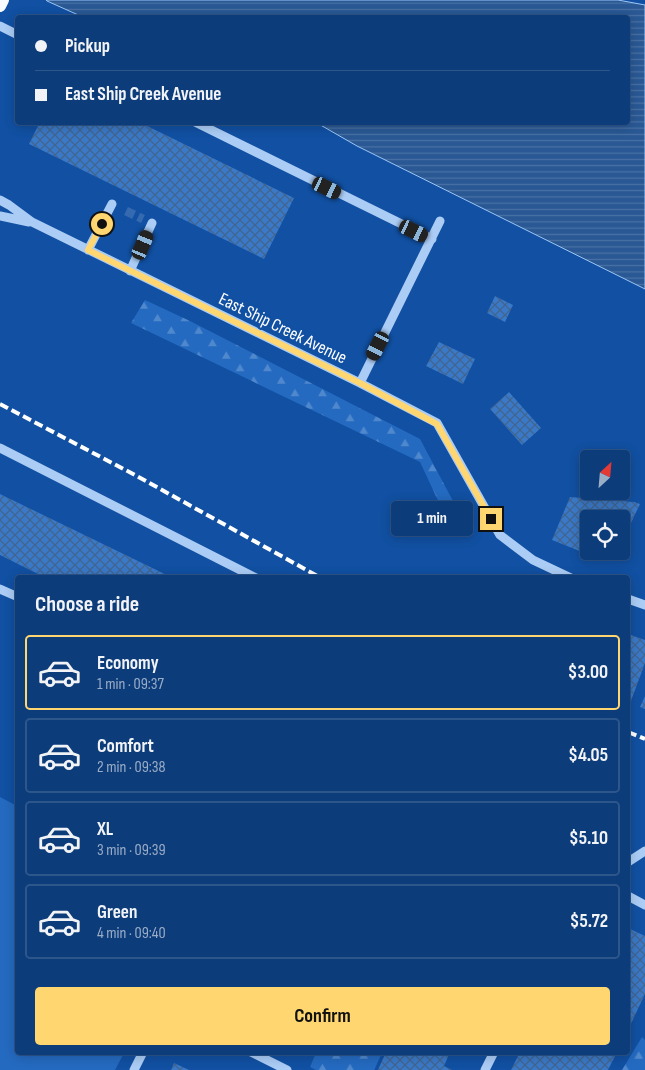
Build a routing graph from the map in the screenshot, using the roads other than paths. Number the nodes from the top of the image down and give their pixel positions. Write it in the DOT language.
graph roads {
  1 [pos="3,0"];
  2 [pos="0,6"];
  3 [pos="0,26"];
  4 [pos="15,34"];
  5 [pos="201,125"];
  6 [pos="0,200"];
  7 [pos="112,204"];
  8 [pos="0,216"];
  9 [pos="440,221"];
  10 [pos="32,222"];
  11 [pos="152,223"];
  12 [pos="432,240"];
  13 [pos="88,250"];
  14 [pos="130,271"];
  15 [pos="360,383"];
  16 [pos="0,448"];
  17 [pos="250,575"];
  18 [pos="565,575"];
  19 [pos="0,589"];
  20 [pos="15,596"];
  21 [pos="630,600"];
  22 [pos="645,605"];
  23 [pos="645,851"];
  24 [pos="630,861"];
  25 [pos="630,897"];
  26 [pos="645,905"];
  27 [pos="142,1055"];
  28 [pos="257,1055"];
  29 [pos="492,1055"];
  30 [pos="134,1070"];
  31 [pos="287,1070"];
  32 [pos="485,1070"];
  1 -- 2 [label="main road"];
  3 -- 4 [label="street"];
  5 -- 12 [label="street"];
  6 -- 10 [label="street"];
  7 -- 13 [label="street"];
  8 -- 10 [label="street"];
  9 -- 12 [label="street"];
  10 -- 13 [label="street, East Ship Creek Avenue"];
  11 -- 14 [label="street"];
  12 -- 15 [label="street"];
  13 -- 14 [label="street, East Ship Creek Avenue"];
  14 -- 15 [label="street, East Ship Creek Avenue"];
  15 -- 18 [label="street, East Ship Creek Avenue"];
  16 -- 17 [label="street"];
  19 -- 20 [label="street"];
  21 -- 22 [label="street"];
  23 -- 24 [label="street"];
  25 -- 26 [label="street"];
  27 -- 30 [label="street"];
  28 -- 31 [label="street"];
  29 -- 32 [label="street"];
}
